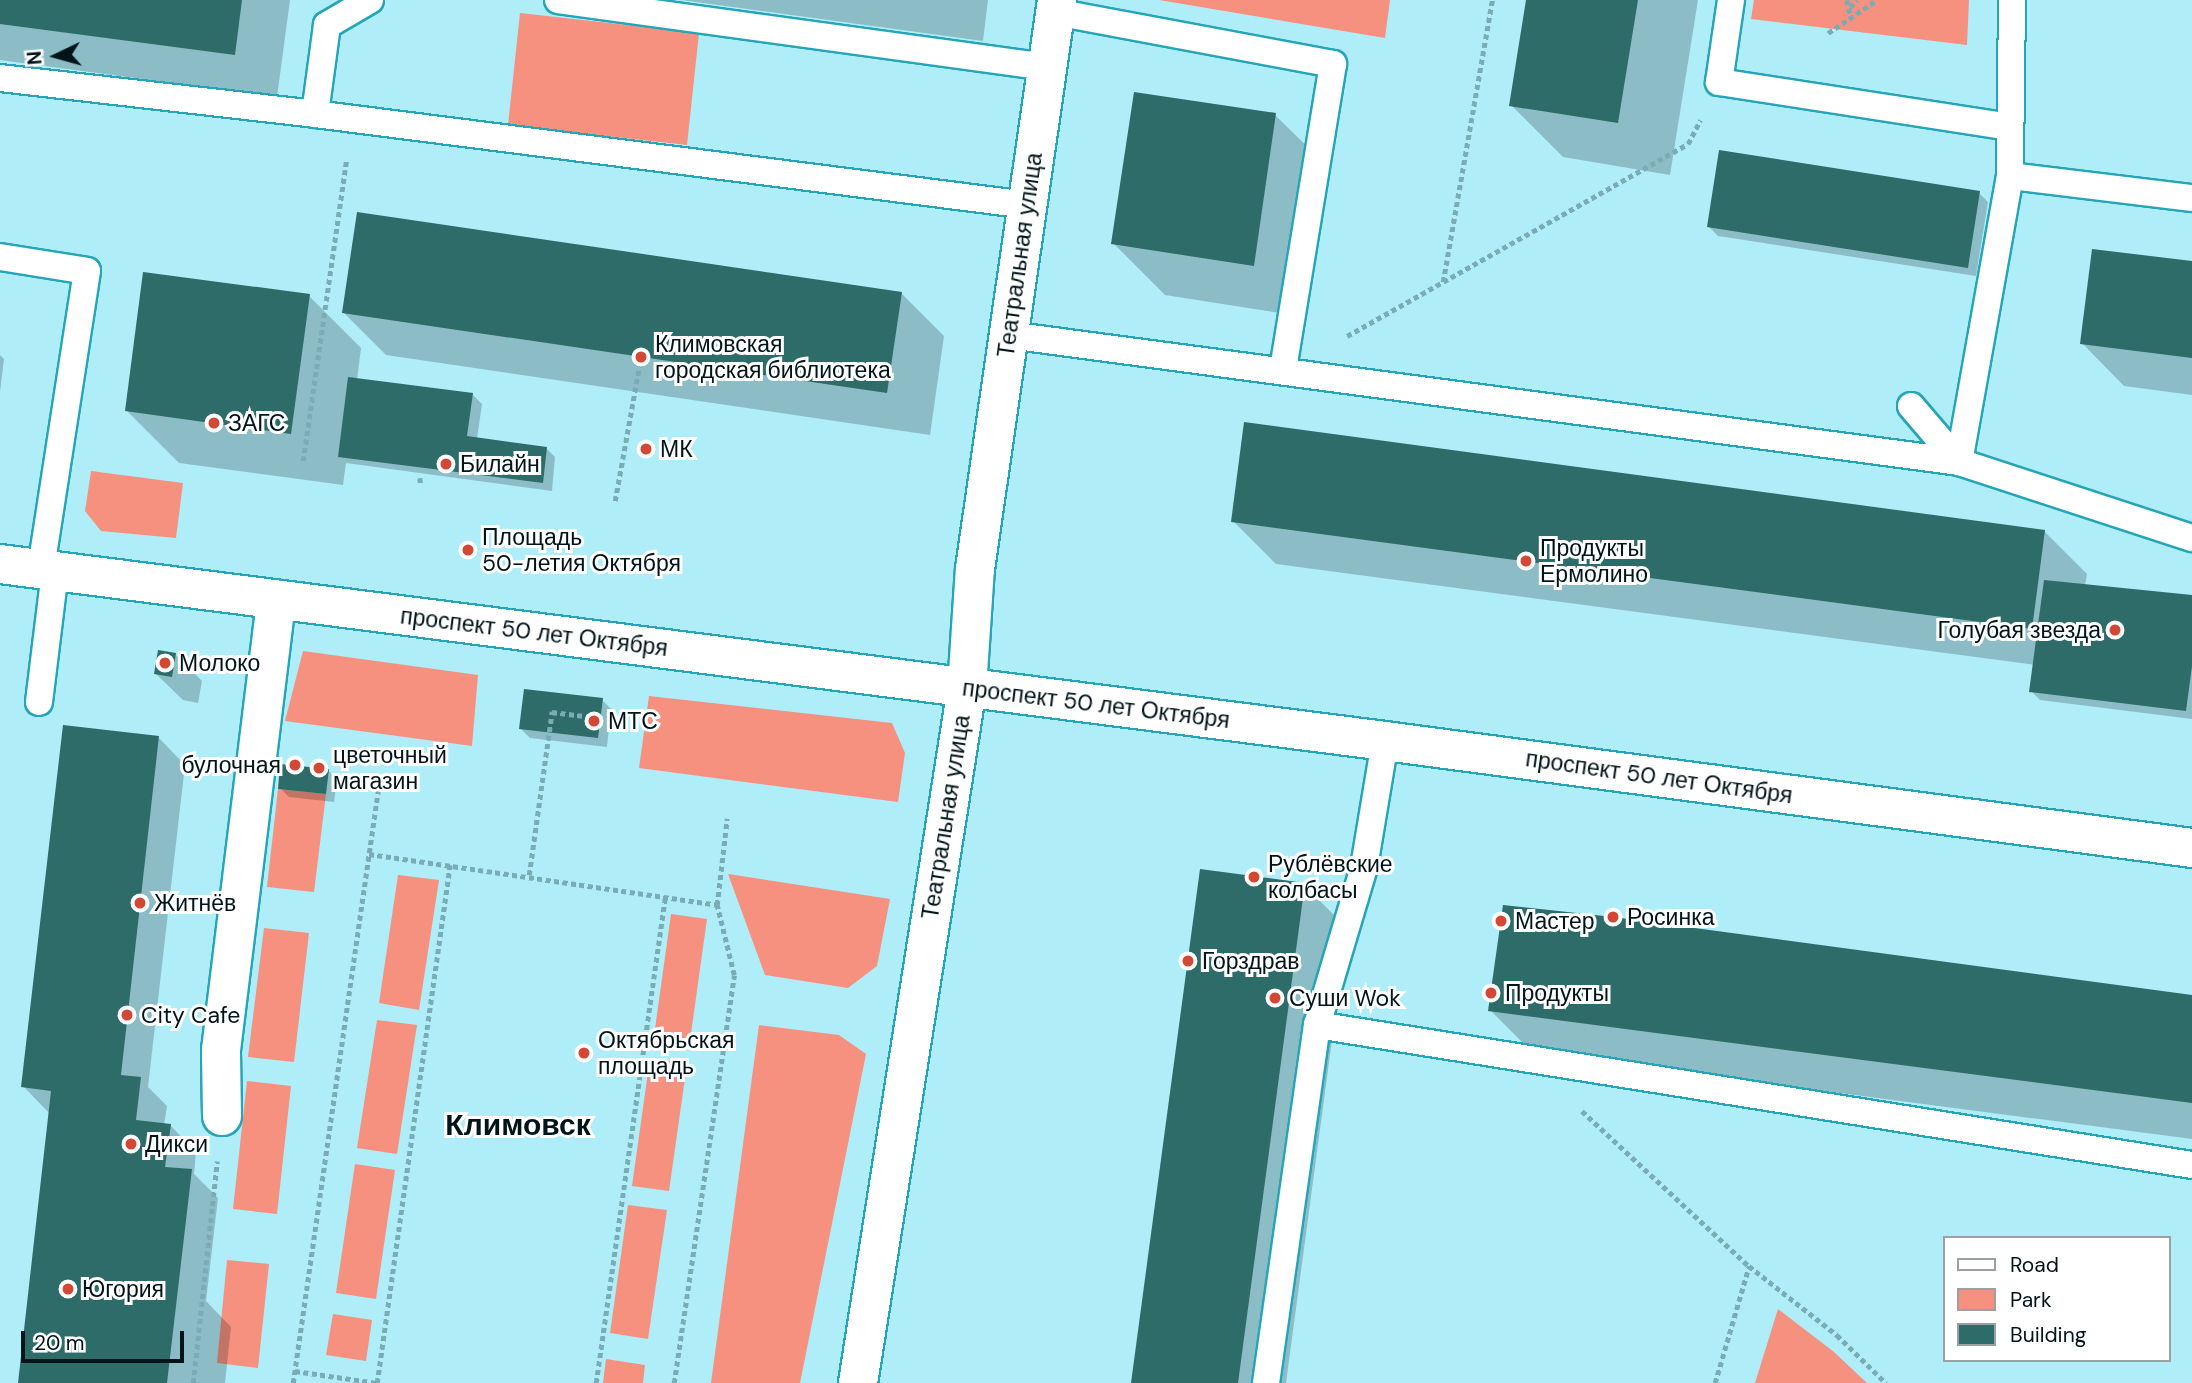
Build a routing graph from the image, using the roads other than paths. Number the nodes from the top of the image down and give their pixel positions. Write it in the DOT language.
graph roads {
  1 [pos="370,0"];
  2 [pos="558,0"];
  3 [pos="1731,0"];
  4 [pos="2011,0"];
  5 [pos="1056,6"];
  6 [pos="1047,67"];
  7 [pos="0,78"];
  8 [pos="315,114"];
  9 [pos="2010,127"];
  10 [pos="2010,176"];
  11 [pos="2192,198"];
  12 [pos="1027,205"];
  13 [pos="0,257"];
  14 [pos="1009,335"];
  15 [pos="1283,371"];
  16 [pos="1912,407"];
  17 [pos="1959,462"];
  18 [pos="2192,538"];
  19 [pos="0,564"];
  20 [pos="48,570"];
  21 [pos="276,599"];
  22 [pos="967,688"];
  23 [pos="39,702"];
  24 [pos="1385,741"];
  25 [pos="2192,848"];
  26 [pos="1317,1026"];
  27 [pos="222,1115"];
  28 [pos="2192,1165"];
  29 [pos="858,1383"];
  30 [pos="1266,1383"];
  1 -- 8 [label="lane"];
  2 -- 6 [label="lane"];
  3 -- 9 [label="lane"];
  4 -- 9 [label="lane"];
  5 -- 6 [label="main road, Театральная улица"];
  5 -- 15 [label="lane"];
  6 -- 12 [label="main road, Театральная улица"];
  7 -- 8 [label="lane"];
  8 -- 12 [label="lane"];
  9 -- 10 [label="lane"];
  10 -- 11 [label="lane"];
  10 -- 17 [label="lane"];
  12 -- 14 [label="main road, Театральная улица"];
  13 -- 20 [label="lane"];
  14 -- 15 [label="lane"];
  14 -- 22 [label="main road, Театральная улица"];
  15 -- 17 [label="lane"];
  16 -- 17 [label="lane"];
  17 -- 18 [label="lane"];
  19 -- 20 [label="main road, проспект 50 лет Октября"];
  20 -- 21 [label="main road, проспект 50 лет Октября"];
  20 -- 23 [label="lane"];
  21 -- 22 [label="main road, проспект 50 лет Октября"];
  21 -- 27 [label="main road"];
  22 -- 24 [label="main road, проспект 50 лет Октября"];
  22 -- 29 [label="main road, Театральная улица"];
  24 -- 25 [label="main road, проспект 50 лет Октября"];
  24 -- 26 [label="lane"];
  26 -- 28 [label="lane"];
  26 -- 30 [label="lane"];
}
